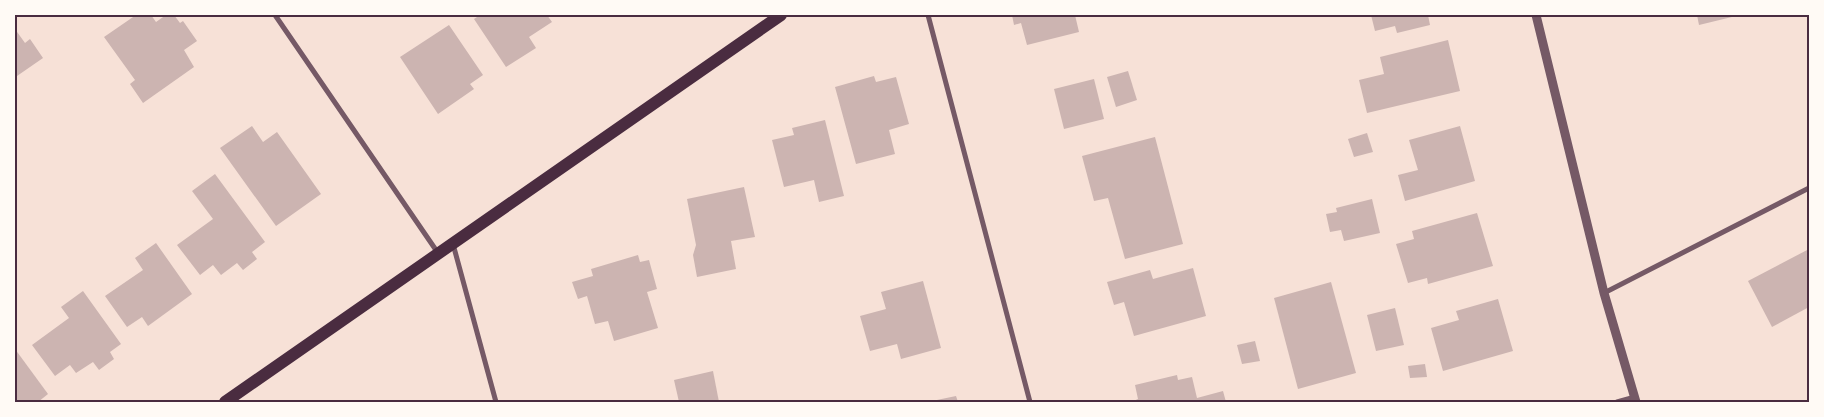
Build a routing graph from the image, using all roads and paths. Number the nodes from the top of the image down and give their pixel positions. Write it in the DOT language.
graph roads {
  1 [pos="275,15"];
  2 [pos="781,15"];
  3 [pos="928,15"];
  4 [pos="1536,15"];
  5 [pos="1809,188"];
  6 [pos="453,243"];
  7 [pos="438,254"];
  8 [pos="1604,293"];
  9 [pos="1635,400"];
  10 [pos="225,402"];
  11 [pos="496,402"];
  12 [pos="1030,402"];
  13 [pos="1617,402"];
  1 -- 7 [label="street"];
  2 -- 6 [label="main road"];
  3 -- 12 [label="street"];
  4 -- 8 [label="street"];
  5 -- 8 [label="street"];
  6 -- 7 [label="main road"];
  6 -- 11 [label="street"];
  7 -- 10 [label="main road"];
  8 -- 9 [label="street"];
  9 -- 13 [label="street"];
}
